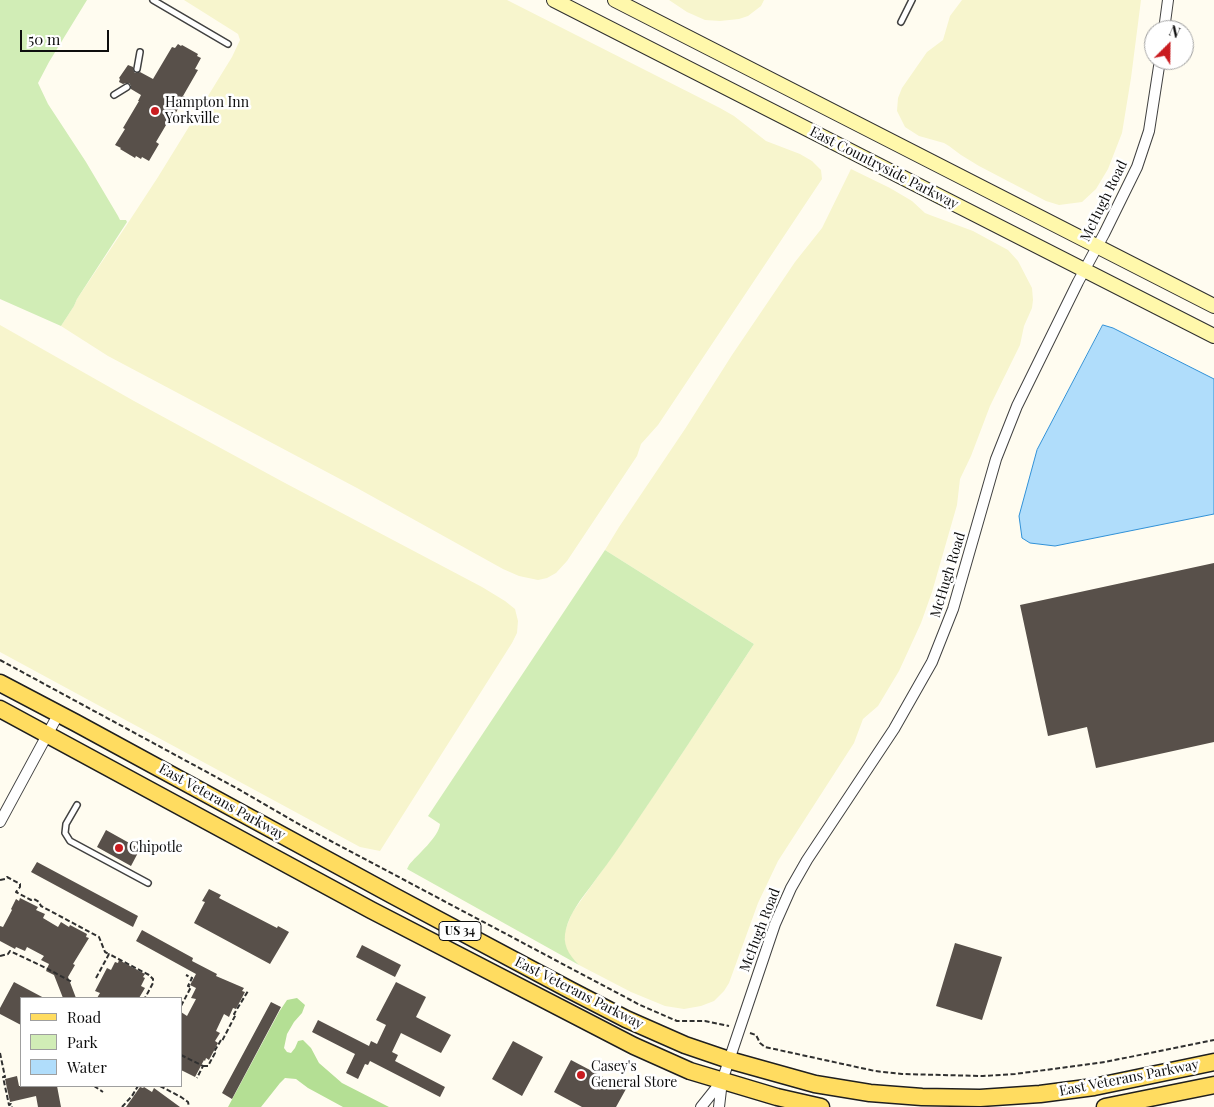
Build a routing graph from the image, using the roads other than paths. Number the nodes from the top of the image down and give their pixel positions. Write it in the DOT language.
graph roads {
  1 [pos="153,0"];
  2 [pos="554,0"];
  3 [pos="615,0"];
  4 [pos="912,0"];
  5 [pos="1168,0"];
  6 [pos="581,6"];
  7 [pos="1165,20"];
  8 [pos="901,22"];
  9 [pos="228,44"];
  10 [pos="140,52"];
  11 [pos="136,69"];
  12 [pos="1158,70"];
  13 [pos="126,86"];
  14 [pos="114,94"];
  15 [pos="1097,247"];
  16 [pos="1084,270"];
  17 [pos="1214,306"];
  18 [pos="1214,336"];
  19 [pos="0,683"];
  20 [pos="0,709"];
  21 [pos="58,713"];
  22 [pos="48,734"];
  23 [pos="77,805"];
  24 [pos="0,822"];
  25 [pos="148,883"];
  26 [pos="729,1060"];
  27 [pos="1214,1062"];
  28 [pos="722,1081"];
  29 [pos="1214,1085"];
  30 [pos="700,1107"];
  31 [pos="719,1107"];
  32 [pos="821,1107"];
  33 [pos="1106,1107"];
  1 -- 9 [label="lane"];
  2 -- 6 [label="street, East Countryside Parkway"];
  3 -- 15 [label="street, East Countryside Parkway"];
  4 -- 8 [label="lane"];
  5 -- 7 [label="street"];
  6 -- 16 [label="street, East Countryside Parkway"];
  10 -- 11 [label="lane"];
  12 -- 15 [label="street, McHugh Road"];
  13 -- 14 [label="lane"];
  15 -- 16 [label="street, McHugh Road"];
  15 -- 17 [label="street, East Countryside Parkway"];
  16 -- 18 [label="street, East Countryside Parkway"];
  16 -- 26 [label="street, McHugh Road"];
  19 -- 21 [label="main road, East Veterans Parkway / US 34"];
  20 -- 22 [label="main road, East Veterans Parkway / US 34"];
  21 -- 22 [label="street"];
  21 -- 26 [label="main road, East Veterans Parkway / US 34"];
  22 -- 24 [label="street"];
  22 -- 28 [label="main road, East Veterans Parkway / US 34"];
  23 -- 25 [label="lane"];
  26 -- 27 [label="main road, East Veterans Parkway / US 34"];
  26 -- 28 [label="street, McHugh Road"];
  28 -- 30 [label="street, McHugh Road"];
  28 -- 31 [label="street, McHugh Road"];
  28 -- 32 [label="main road, East Veterans Parkway / US 34"];
  29 -- 33 [label="main road, East Veterans Parkway"];
}
